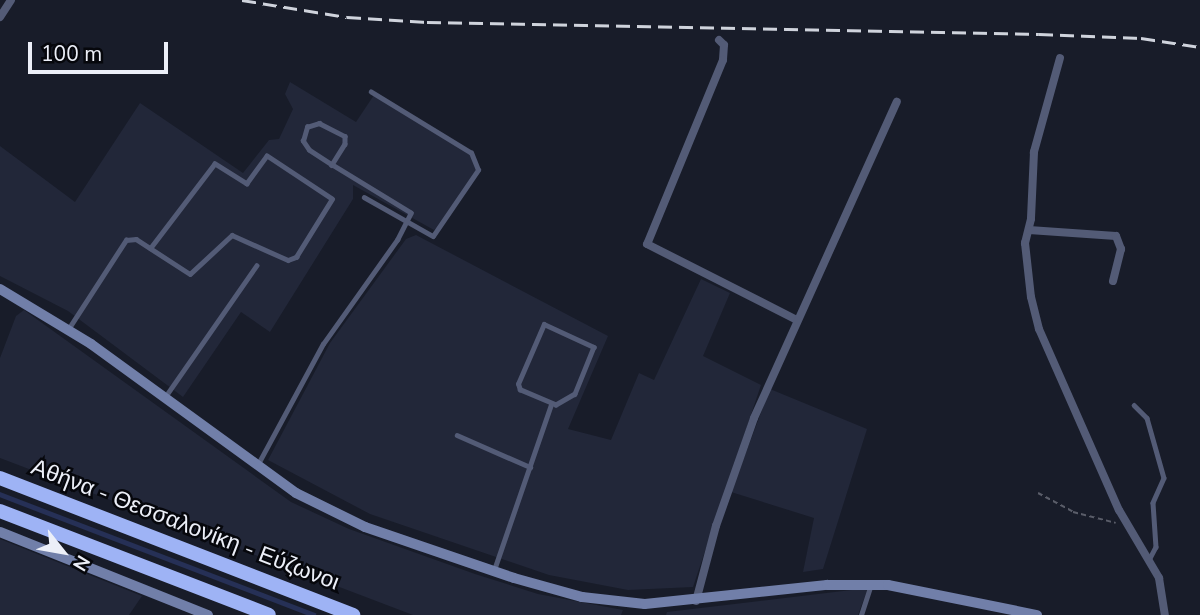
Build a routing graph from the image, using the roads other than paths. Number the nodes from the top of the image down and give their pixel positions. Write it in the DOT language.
graph roads {
  1 [pos="10,0"];
  2 [pos="0,17"];
  3 [pos="719,40"];
  4 [pos="1060,58"];
  5 [pos="371,92"];
  6 [pos="897,102"];
  7 [pos="331,165"];
  8 [pos="364,197"];
  9 [pos="406,222"];
  10 [pos="1029,230"];
  11 [pos="151,248"];
  12 [pos="256,266"];
  13 [pos="1112,281"];
  14 [pos="0,289"];
  15 [pos="797,320"];
  16 [pos="69,329"];
  17 [pos="164,397"];
  18 [pos="551,404"];
  19 [pos="1134,405"];
  20 [pos="457,435"];
  21 [pos="257,467"];
  22 [pos="530,467"];
  23 [pos="0,478"];
  24 [pos="0,511"];
  25 [pos="0,532"];
  26 [pos="1149,560"];
  27 [pos="493,571"];
  28 [pos="872,584"];
  29 [pos="696,602"];
  30 [pos="208,615"];
  31 [pos="269,615"];
  32 [pos="353,615"];
  33 [pos="861,615"];
  34 [pos="1037,615"];
  35 [pos="1165,615"];
  1 -- 2 [label="street"];
  3 -- 15 [label="street"];
  4 -- 10 [label="street"];
  5 -- 9 [label="lane"];
  6 -- 15 [label="street"];
  7 -- 7 [label="lane"];
  7 -- 9 [label="lane"];
  8 -- 9 [label="lane"];
  9 -- 21 [label="lane"];
  10 -- 13 [label="street"];
  10 -- 26 [label="street"];
  11 -- 11 [label="lane"];
  11 -- 16 [label="lane"];
  12 -- 17 [label="lane"];
  14 -- 16 [label="street"];
  15 -- 29 [label="street"];
  16 -- 17 [label="street"];
  17 -- 21 [label="street"];
  18 -- 18 [label="lane"];
  18 -- 22 [label="lane"];
  19 -- 26 [label="lane"];
  20 -- 22 [label="lane"];
  21 -- 27 [label="street"];
  22 -- 27 [label="lane"];
  23 -- 32 [label="highway, Αθήνα - Θεσσαλονίκη - Εύζωνοι"];
  24 -- 31 [label="highway"];
  25 -- 30 [label="street"];
  26 -- 35 [label="street"];
  27 -- 29 [label="street"];
  28 -- 29 [label="street"];
  28 -- 33 [label="lane"];
  28 -- 34 [label="street"];
}
